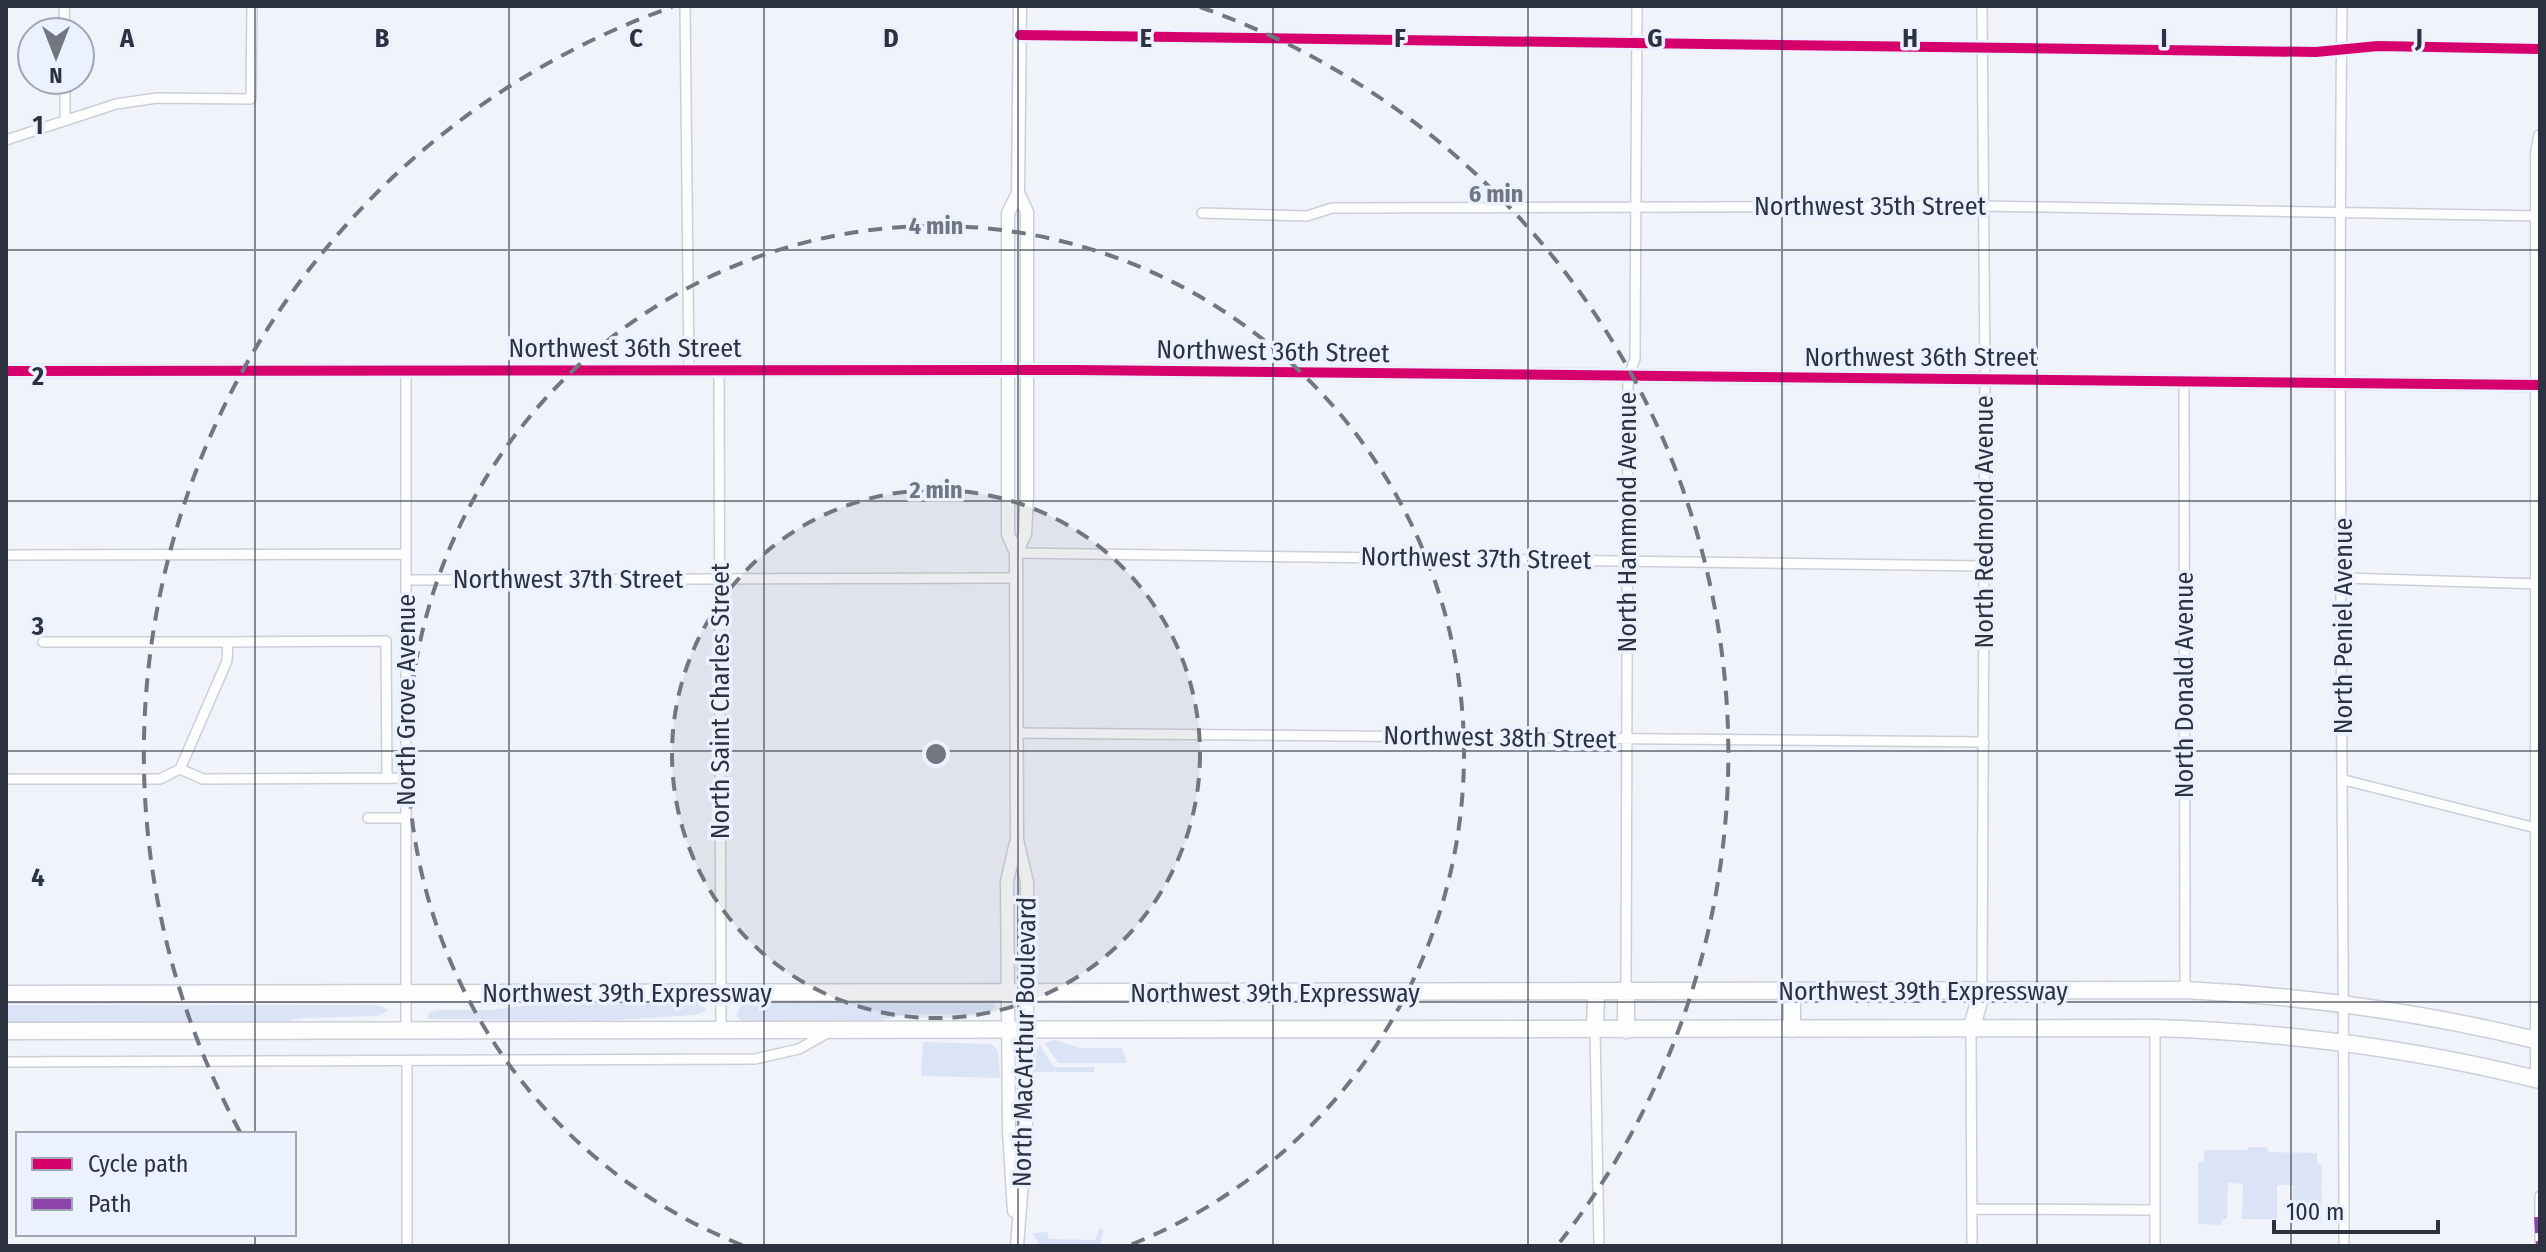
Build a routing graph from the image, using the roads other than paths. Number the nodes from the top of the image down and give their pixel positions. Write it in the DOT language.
graph roads {
  1 [pos="252,6"];
  2 [pos="685,6"];
  3 [pos="1020,6"];
  4 [pos="1637,6"];
  5 [pos="1982,6"];
  6 [pos="2342,6"];
  7 [pos="1020,35"];
  8 [pos="1638,42"];
  9 [pos="1982,47"];
  10 [pos="2342,48"];
  11 [pos="2540,49"];
  12 [pos="65,96"];
  13 [pos="65,119"];
  14 [pos="2540,136"];
  15 [pos="6,140"];
  16 [pos="1018,193"];
  17 [pos="1985,206"];
  18 [pos="1635,207"];
  19 [pos="2338,211"];
  20 [pos="1202,213"];
  21 [pos="2538,216"];
  22 [pos="689,370"];
  23 [pos="719,370"];
  24 [pos="1005,370"];
  25 [pos="1028,370"];
  26 [pos="6,371"];
  27 [pos="406,371"];
  28 [pos="1628,378"];
  29 [pos="1985,379"];
  30 [pos="2184,380"];
  31 [pos="2343,382"];
  32 [pos="2538,385"];
  33 [pos="1016,553"];
  34 [pos="406,554"];
  35 [pos="6,555"];
  36 [pos="1627,560"];
  37 [pos="1984,566"];
  38 [pos="721,578"];
  39 [pos="1016,578"];
  40 [pos="2343,578"];
  41 [pos="407,580"];
  42 [pos="2539,584"];
  43 [pos="386,641"];
  44 [pos="406,641"];
  45 [pos="43,642"];
  46 [pos="228,642"];
  47 [pos="1017,733"];
  48 [pos="1627,739"];
  49 [pos="1984,742"];
  50 [pos="180,769"];
  51 [pos="387,778"];
  52 [pos="405,778"];
  53 [pos="6,779"];
  54 [pos="2344,780"];
  55 [pos="368,818"];
  56 [pos="405,818"];
  57 [pos="2539,829"];
  58 [pos="1017,840"];
  59 [pos="2185,990"];
  60 [pos="1982,991"];
  61 [pos="1626,992"];
  62 [pos="1792,992"];
  63 [pos="407,993"];
  64 [pos="1006,993"];
  65 [pos="1027,993"];
  66 [pos="1596,993"];
  67 [pos="6,994"];
  68 [pos="722,994"];
  69 [pos="2344,1002"];
  70 [pos="2155,1028"];
  71 [pos="406,1029"];
  72 [pos="1792,1029"];
  73 [pos="1007,1030"];
  74 [pos="1027,1030"];
  75 [pos="1595,1030"];
  76 [pos="1626,1030"];
  77 [pos="1971,1030"];
  78 [pos="6,1031"];
  79 [pos="830,1031"];
  80 [pos="721,1032"];
  81 [pos="2344,1040"];
  82 [pos="2538,1040"];
  83 [pos="407,1061"];
  84 [pos="6,1062"];
  85 [pos="2539,1084"];
  86 [pos="2540,1196"];
  87 [pos="1972,1209"];
  88 [pos="2155,1210"];
  89 [pos="407,1246"];
  90 [pos="1016,1246"];
  91 [pos="1599,1246"];
  92 [pos="1972,1246"];
  93 [pos="2155,1246"];
  94 [pos="2344,1246"];
  95 [pos="2540,1246"];
  1 -- 13 [label="street"];
  2 -- 22 [label="street"];
  3 -- 7 [label="main road, North MacArthur Boulevard"];
  4 -- 8 [label="street, North Hammond Avenue"];
  5 -- 9 [label="street, North Redmond Avenue"];
  6 -- 10 [label="street, North Peniel Avenue"];
  7 -- 8 [label="street"];
  7 -- 16 [label="main road, North MacArthur Boulevard"];
  8 -- 9 [label="street"];
  8 -- 18 [label="street, North Hammond Avenue"];
  9 -- 10 [label="street"];
  9 -- 17 [label="street, North Redmond Avenue"];
  10 -- 11 [label="street"];
  10 -- 19 [label="street, North Peniel Avenue"];
  12 -- 13 [label="street"];
  13 -- 15 [label="street"];
  14 -- 21 [label="main road"];
  16 -- 24 [label="main road, North MacArthur Boulevard"];
  16 -- 25 [label="main road, North MacArthur Boulevard"];
  17 -- 18 [label="street, Northwest 35th Street"];
  17 -- 19 [label="street, Northwest 35th Street"];
  17 -- 29 [label="street, North Redmond Avenue"];
  18 -- 20 [label="street, Northwest 35th Street"];
  18 -- 28 [label="street, North Hammond Avenue"];
  19 -- 21 [label="street, Northwest 35th Street"];
  19 -- 31 [label="street, North Peniel Avenue"];
  21 -- 32 [label="main road"];
  22 -- 23 [label="main road, Northwest 36th Street"];
  22 -- 27 [label="main road, Northwest 36th Street"];
  23 -- 24 [label="main road, Northwest 36th Street"];
  23 -- 38 [label="street, North Saint Charles Street"];
  24 -- 25 [label="main road, Northwest 36th Street"];
  24 -- 33 [label="main road, North MacArthur Boulevard"];
  25 -- 28 [label="main road, Northwest 36th Street"];
  25 -- 33 [label="main road, North MacArthur Boulevard"];
  26 -- 27 [label="main road, Northwest 36th Street"];
  27 -- 34 [label="street, North Grove Avenue"];
  28 -- 29 [label="main road, Northwest 36th Street"];
  28 -- 36 [label="street, North Hammond Avenue"];
  29 -- 30 [label="main road, Northwest 36th Street"];
  29 -- 37 [label="street, North Redmond Avenue"];
  30 -- 31 [label="main road, Northwest 36th Street"];
  30 -- 59 [label="street, North Donald Avenue"];
  31 -- 32 [label="main road, Northwest 36th Street"];
  31 -- 40 [label="street, North Peniel Avenue"];
  32 -- 42 [label="main road"];
  33 -- 36 [label="street, Northwest 37th Street"];
  33 -- 39 [label="main road, North MacArthur Boulevard"];
  34 -- 35 [label="street"];
  34 -- 41 [label="street, North Grove Avenue"];
  36 -- 37 [label="street, Northwest 37th Street"];
  36 -- 48 [label="street, North Hammond Avenue"];
  37 -- 49 [label="street, North Redmond Avenue"];
  38 -- 39 [label="street, Northwest 37th Street"];
  38 -- 41 [label="street, Northwest 37th Street"];
  38 -- 68 [label="street, North Saint Charles Street"];
  39 -- 47 [label="main road, North MacArthur Boulevard"];
  40 -- 42 [label="street"];
  40 -- 54 [label="street, North Peniel Avenue"];
  41 -- 44 [label="street, North Grove Avenue"];
  42 -- 57 [label="main road"];
  43 -- 44 [label="street"];
  43 -- 46 [label="street"];
  43 -- 51 [label="street"];
  44 -- 52 [label="street, North Grove Avenue"];
  45 -- 46 [label="street"];
  46 -- 50 [label="street"];
  47 -- 48 [label="street, Northwest 38th Street"];
  47 -- 58 [label="main road, North MacArthur Boulevard"];
  48 -- 49 [label="street, Northwest 38th Street"];
  48 -- 61 [label="street, North Hammond Avenue"];
  49 -- 60 [label="street, North Redmond Avenue"];
  50 -- 51 [label="street"];
  50 -- 53 [label="street"];
  51 -- 52 [label="street"];
  52 -- 56 [label="street, North Grove Avenue"];
  54 -- 57 [label="street"];
  54 -- 69 [label="street, North Peniel Avenue"];
  55 -- 56 [label="street"];
  56 -- 63 [label="street, North Grove Avenue"];
  57 -- 82 [label="main road"];
  58 -- 64 [label="main road, North MacArthur Boulevard"];
  58 -- 65 [label="main road, North MacArthur Boulevard"];
  59 -- 60 [label="highway, Northwest 39th Expressway"];
  59 -- 69 [label="highway, Northwest 39th Expressway"];
  60 -- 62 [label="highway, Northwest 39th Expressway"];
  60 -- 77 [label="highway"];
  61 -- 62 [label="highway, Northwest 39th Expressway"];
  61 -- 66 [label="highway, Northwest 39th Expressway"];
  61 -- 76 [label="highway"];
  62 -- 72 [label="highway"];
  63 -- 67 [label="highway, Northwest 39th Expressway"];
  63 -- 68 [label="highway, Northwest 39th Expressway"];
  63 -- 71 [label="street, North Grove Avenue"];
  64 -- 65 [label="highway, Northwest 39th Expressway"];
  64 -- 68 [label="highway, Northwest 39th Expressway"];
  64 -- 73 [label="main road, North MacArthur Boulevard"];
  65 -- 66 [label="highway, Northwest 39th Expressway"];
  65 -- 74 [label="main road, North MacArthur Boulevard"];
  66 -- 75 [label="highway"];
  68 -- 80 [label="street, North Saint Charles Street"];
  69 -- 81 [label="street, North Peniel Avenue"];
  69 -- 82 [label="highway, Northwest 39th Expressway"];
  70 -- 77 [label="highway, Northwest 39th Expressway"];
  70 -- 81 [label="highway, Northwest 39th Expressway"];
  70 -- 88 [label="street"];
  71 -- 78 [label="highway, Northwest 39th Expressway"];
  71 -- 80 [label="highway, Northwest 39th Expressway"];
  72 -- 76 [label="highway, Northwest 39th Expressway"];
  72 -- 77 [label="highway, Northwest 39th Expressway"];
  73 -- 74 [label="highway, Northwest 39th Expressway"];
  73 -- 79 [label="highway, Northwest 39th Expressway"];
  73 -- 90 [label="main road, North MacArthur Boulevard"];
  74 -- 75 [label="highway, Northwest 39th Expressway"];
  74 -- 90 [label="main road, North MacArthur Boulevard"];
  75 -- 76 [label="highway, Northwest 39th Expressway"];
  75 -- 91 [label="street"];
  77 -- 87 [label="street"];
  79 -- 80 [label="highway, Northwest 39th Expressway"];
  79 -- 83 [label="street, Northwest 39th Expressway"];
  81 -- 85 [label="highway, Northwest 39th Expressway"];
  81 -- 94 [label="street, North Peniel Avenue"];
  82 -- 85 [label="main road"];
  83 -- 84 [label="street, Northwest 39th Expressway"];
  83 -- 89 [label="street"];
  86 -- 95 [label="street"];
  87 -- 88 [label="street"];
  87 -- 92 [label="street"];
  88 -- 93 [label="street"];
}
